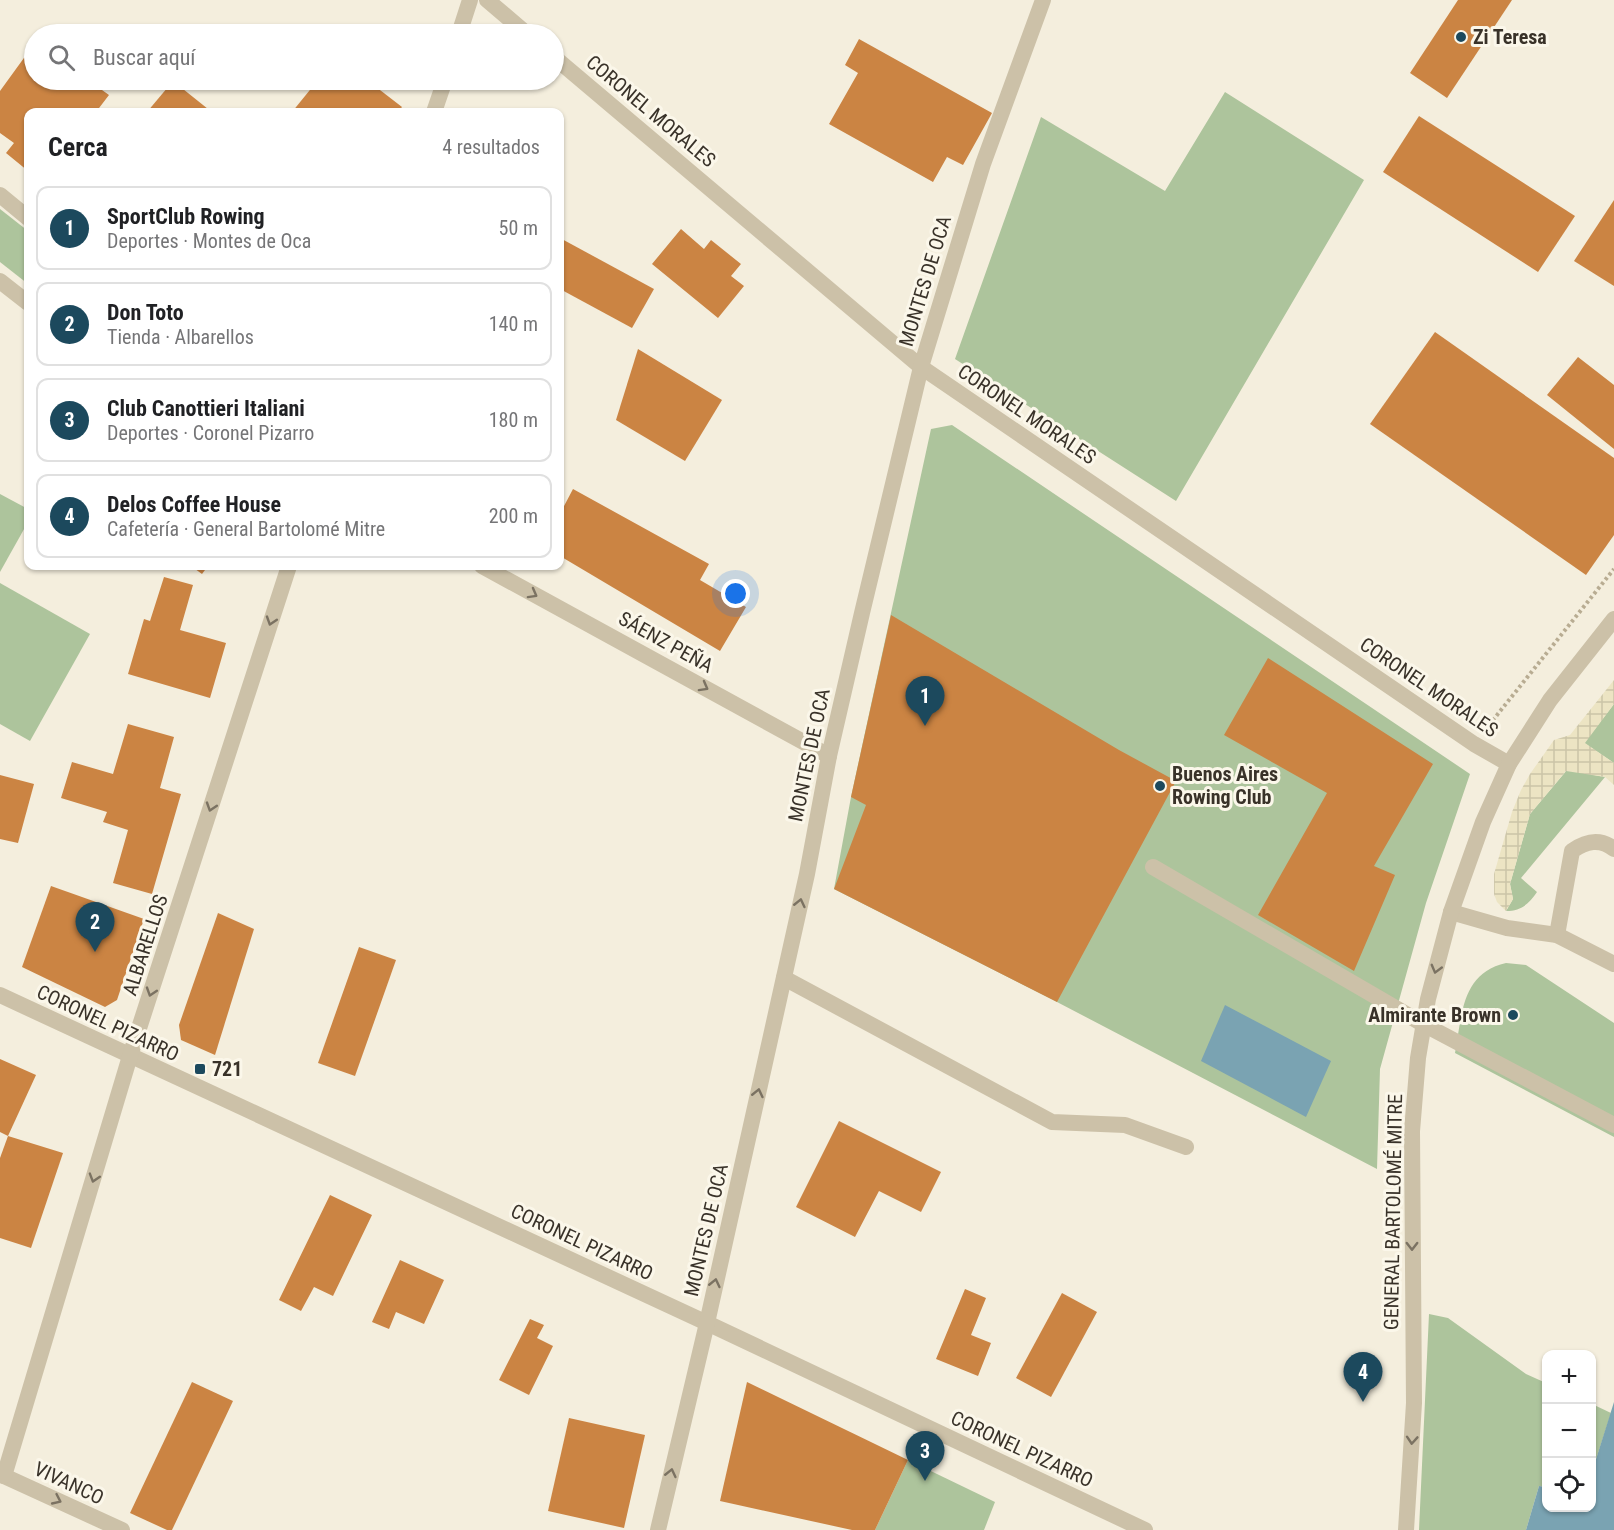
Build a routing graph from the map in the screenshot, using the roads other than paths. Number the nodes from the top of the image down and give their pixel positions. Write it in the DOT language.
graph roads {
  1 [pos="470,0"];
  2 [pos="486,0"];
  3 [pos="1044,0"];
  4 [pos="462,24"];
  5 [pos="515,24"];
  6 [pos="564,65"];
  7 [pos="442,90"];
  8 [pos="435,108"];
  9 [pos="0,195"];
  10 [pos="24,215"];
  11 [pos="0,281"];
  12 [pos="24,300"];
  13 [pos="921,367"];
  14 [pos="289,570"];
  15 [pos="489,570"];
  16 [pos="1614,619"];
  17 [pos="829,756"];
  18 [pos="1509,764"];
  19 [pos="1614,849"];
  20 [pos="1153,867"];
  21 [pos="1451,912"];
  22 [pos="1557,935"];
  23 [pos="1614,964"];
  24 [pos="784,978"];
  25 [pos="0,995"];
  26 [pos="1423,1024"];
  27 [pos="130,1056"];
  28 [pos="1614,1125"];
  29 [pos="1186,1147"];
  30 [pos="706,1323"];
  31 [pos="2,1474"];
  32 [pos="122,1530"];
  33 [pos="658,1530"];
  34 [pos="1145,1530"];
  35 [pos="1406,1530"];
  1 -- 4 [label="street"];
  2 -- 5 [label="street"];
  3 -- 13 [label="street, MONTES DE OCA"];
  6 -- 13 [label="street, CORONEL MORALES"];
  7 -- 8 [label="street"];
  9 -- 10 [label="street"];
  11 -- 12 [label="street"];
  13 -- 17 [label="street, MONTES DE OCA"];
  13 -- 18 [label="street, CORONEL MORALES"];
  14 -- 27 [label="street, ALBARELLOS, one-way"];
  15 -- 17 [label="street, SÁENZ PEÑA, one-way"];
  16 -- 18 [label="street, GENERAL BARTOLOMÉ MITRE"];
  24 -- 17 [label="street, MONTES DE OCA, one-way"];
  18 -- 21 [label="street, GENERAL BARTOLOMÉ MITRE"];
  19 -- 22 [label="street"];
  20 -- 26 [label="street"];
  21 -- 22 [label="street"];
  21 -- 26 [label="street, GENERAL BARTOLOMÉ MITRE, one-way"];
  22 -- 23 [label="street"];
  24 -- 29 [label="street"];
  30 -- 24 [label="street, MONTES DE OCA, one-way"];
  25 -- 27 [label="street, CORONEL PIZARRO"];
  26 -- 28 [label="street"];
  26 -- 35 [label="street, GENERAL BARTOLOMÉ MITRE, one-way"];
  27 -- 30 [label="street, CORONEL PIZARRO"];
  27 -- 31 [label="street, ALBARELLOS, one-way"];
  33 -- 30 [label="street, MONTES DE OCA, one-way"];
  30 -- 34 [label="street, CORONEL PIZARRO"];
  31 -- 32 [label="street, VIVANCO, one-way"];
}
